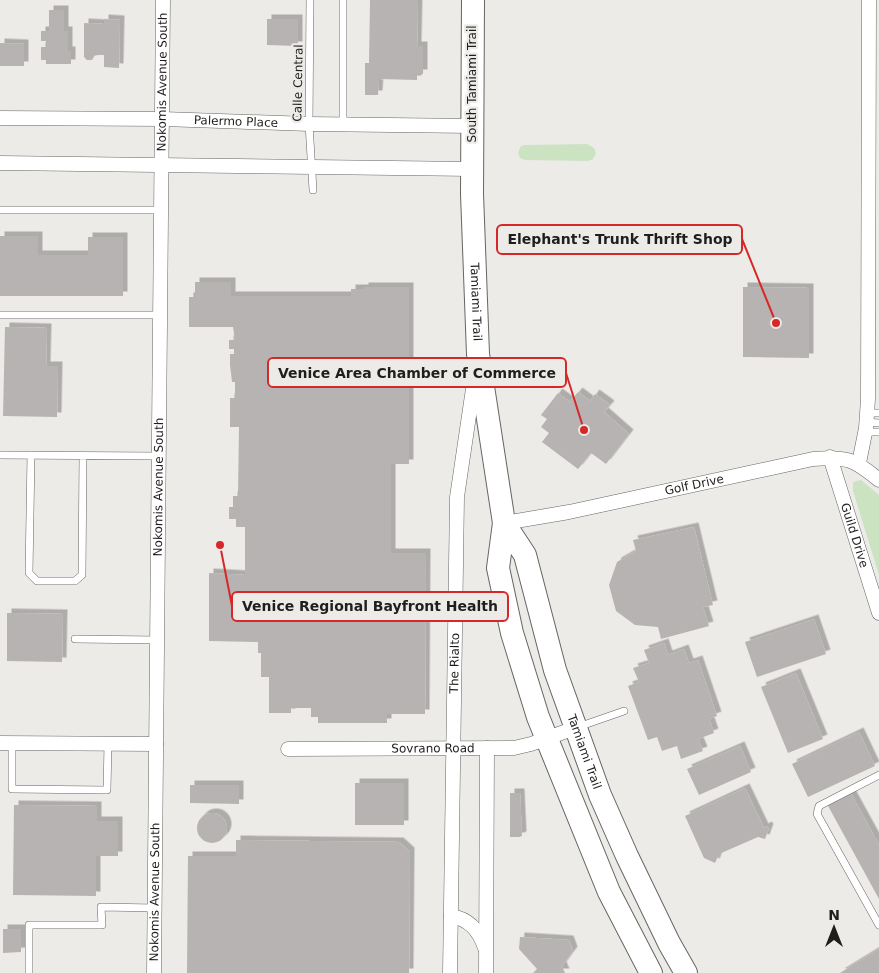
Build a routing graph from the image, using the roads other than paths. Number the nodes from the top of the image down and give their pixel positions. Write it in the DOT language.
graph roads {
  1 [pos="163,0"];
  2 [pos="310,0"];
  3 [pos="343,0"];
  4 [pos="473,0"];
  5 [pos="868,0"];
  6 [pos="0,118"];
  7 [pos="163,118"];
  8 [pos="309,124"];
  9 [pos="343,124"];
  10 [pos="472,126"];
  11 [pos="0,163"];
  12 [pos="162,164"];
  13 [pos="310,166"];
  14 [pos="472,168"];
  15 [pos="313,190"];
  16 [pos="0,210"];
  17 [pos="160,210"];
  18 [pos="0,315"];
  19 [pos="159,315"];
  20 [pos="478,354"];
  21 [pos="872,421"];
  22 [pos="879,432"];
  23 [pos="0,455"];
  24 [pos="31,455"];
  25 [pos="83,456"];
  26 [pos="158,456"];
  27 [pos="830,458"];
  28 [pos="859,462"];
  29 [pos="879,480"];
  30 [pos="504,523"];
  31 [pos="879,613"];
  32 [pos="75,639"];
  33 [pos="157,640"];
  34 [pos="624,711"];
  35 [pos="575,728"];
  36 [pos="547,738"];
  37 [pos="6,743"];
  38 [pos="108,744"];
  39 [pos="156,744"];
  40 [pos="453,748"];
  41 [pos="487,748"];
  42 [pos="288,749"];
  43 [pos="879,775"];
  44 [pos="154,908"];
  45 [pos="451,916"];
  46 [pos="879,925"];
  47 [pos="486,956"];
  48 [pos="29,973"];
  49 [pos="154,973"];
  50 [pos="450,973"];
  51 [pos="486,973"];
  52 [pos="651,973"];
  53 [pos="686,973"];
  1 -- 7 [label="street, Nokomis Avenue South"];
  2 -- 8 [label="lane, Calle Central"];
  3 -- 9 [label="lane"];
  4 -- 10 [label="main road, South Tamiami Trail"];
  5 -- 21 [label="street"];
  6 -- 7 [label="street, Palermo Place"];
  7 -- 8 [label="street, Palermo Place"];
  7 -- 12 [label="street, Nokomis Avenue South"];
  8 -- 9 [label="street, Palermo Place"];
  8 -- 13 [label="lane, Calle Central"];
  9 -- 10 [label="street, Palermo Place"];
  10 -- 14 [label="main road, South Tamiami Trail"];
  11 -- 12 [label="street"];
  12 -- 13 [label="street"];
  12 -- 17 [label="street, Nokomis Avenue South"];
  13 -- 14 [label="street"];
  13 -- 15 [label="lane, Calle Central"];
  14 -- 20 [label="main road, Tamiami Trail"];
  16 -- 17 [label="lane"];
  17 -- 19 [label="street, Nokomis Avenue South"];
  18 -- 19 [label="lane"];
  19 -- 26 [label="street, Nokomis Avenue South"];
  20 -- 30 [label="main road, Tamiami Trail"];
  20 -- 40 [label="street, The Rialto"];
  21 -- 22 [label="lane"];
  21 -- 28 [label="street"];
  23 -- 24 [label="lane"];
  24 -- 25 [label="lane"];
  24 -- 25 [label="lane"];
  25 -- 26 [label="lane"];
  26 -- 33 [label="street, Nokomis Avenue South"];
  27 -- 28 [label="street, Golf Drive"];
  27 -- 30 [label="street, Golf Drive"];
  27 -- 31 [label="street, Guild Drive"];
  28 -- 29 [label="street"];
  30 -- 35 [label="main road, Tamiami Trail"];
  30 -- 36 [label="main road, Tamiami Trail"];
  32 -- 33 [label="lane"];
  33 -- 39 [label="street, Nokomis Avenue South"];
  34 -- 35 [label="lane"];
  35 -- 36 [label="street, Sovrano Road"];
  35 -- 53 [label="main road, Tamiami Trail"];
  36 -- 41 [label="street, Sovrano Road"];
  36 -- 52 [label="main road, Tamiami Trail"];
  37 -- 38 [label="street"];
  37 -- 38 [label="lane"];
  38 -- 39 [label="street"];
  39 -- 44 [label="street, Nokomis Avenue South"];
  40 -- 41 [label="street, Sovrano Road"];
  40 -- 42 [label="street, Sovrano Road"];
  40 -- 45 [label="street, The Rialto"];
  41 -- 47 [label="street"];
  43 -- 46 [label="lane"];
  44 -- 48 [label="lane"];
  44 -- 49 [label="street, Nokomis Avenue South"];
  45 -- 47 [label="street"];
  45 -- 50 [label="street, The Rialto"];
  47 -- 51 [label="street"];
}
